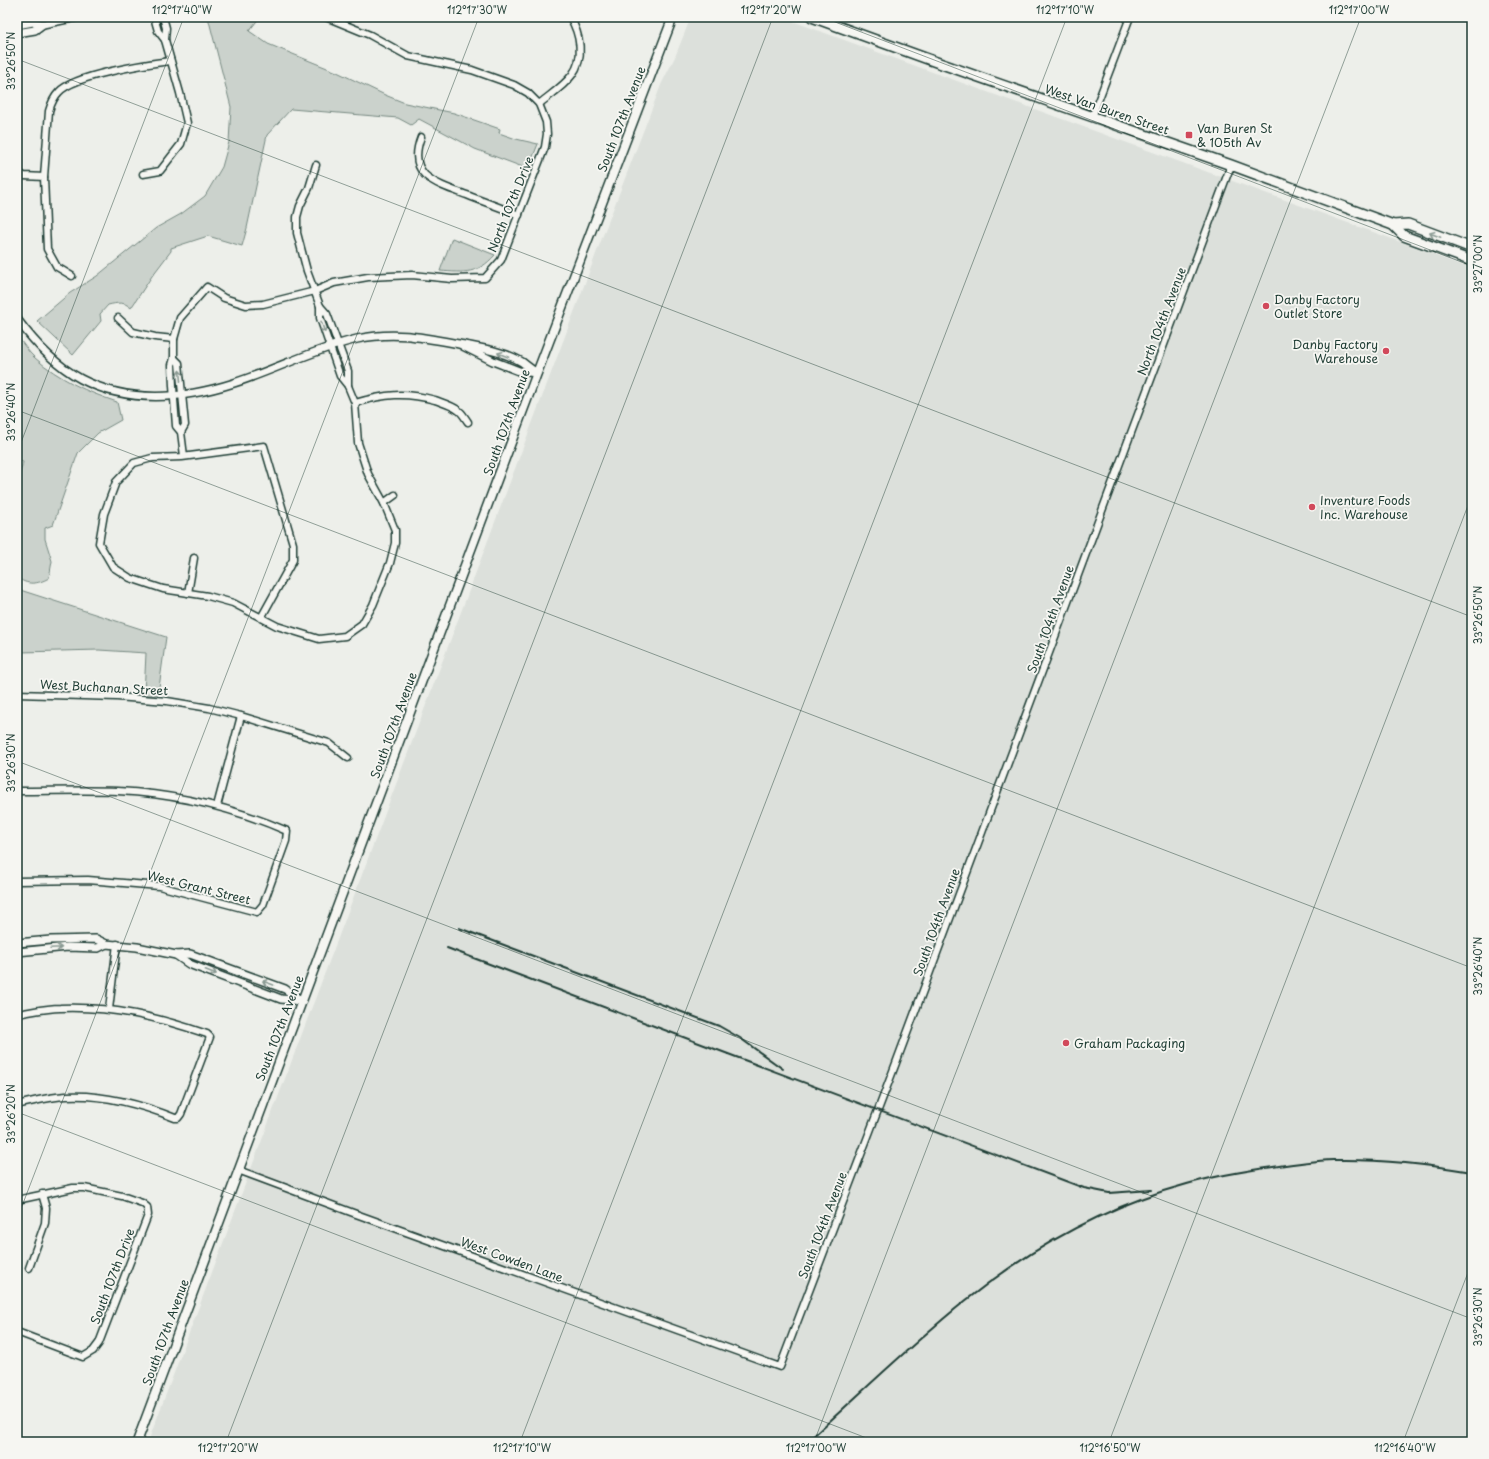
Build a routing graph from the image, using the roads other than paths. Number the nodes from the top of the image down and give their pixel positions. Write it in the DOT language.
graph roads {
  1 [pos="78,17"];
  2 [pos="154,17"];
  3 [pos="163,17"];
  4 [pos="326,17"];
  5 [pos="571,17"];
  6 [pos="673,17"];
  7 [pos="812,17"];
  8 [pos="1130,17"];
  9 [pos="52,19"];
  10 [pos="43,24"];
  11 [pos="17,26"];
  12 [pos="17,33"];
  13 [pos="165,40"];
  14 [pos="170,61"];
  15 [pos="539,104"];
  16 [pos="1092,117"];
  17 [pos="421,137"];
  18 [pos="316,165"];
  19 [pos="1231,165"];
  20 [pos="17,172"];
  21 [pos="143,174"];
  22 [pos="24,176"];
  23 [pos="44,177"];
  24 [pos="17,180"];
  25 [pos="519,215"];
  26 [pos="1393,224"];
  27 [pos="1438,248"];
  28 [pos="1472,248"];
  29 [pos="1472,255"];
  30 [pos="1472,261"];
  31 [pos="72,276"];
  32 [pos="315,291"];
  33 [pos="320,306"];
  34 [pos="118,318"];
  35 [pos="17,319"];
  36 [pos="174,339"];
  37 [pos="338,344"];
  38 [pos="330,348"];
  39 [pos="174,358"];
  40 [pos="537,373"];
  41 [pos="348,386"];
  42 [pos="183,395"];
  43 [pos="174,396"];
  44 [pos="355,402"];
  45 [pos="468,422"];
  46 [pos="181,432"];
  47 [pos="184,456"];
  48 [pos="1111,485"];
  49 [pos="395,495"];
  50 [pos="384,503"];
  51 [pos="194,558"];
  52 [pos="188,593"];
  53 [pos="261,618"];
  54 [pos="17,694"];
  55 [pos="241,716"];
  56 [pos="348,758"];
  57 [pos="17,791"];
  58 [pos="217,806"];
  59 [pos="17,881"];
  60 [pos="17,944"];
  61 [pos="106,944"];
  62 [pos="117,944"];
  63 [pos="17,952"];
  64 [pos="176,955"];
  65 [pos="302,1001"];
  66 [pos="109,1009"];
  67 [pos="17,1014"];
  68 [pos="17,1105"];
  69 [pos="238,1170"];
  70 [pos="42,1194"];
  71 [pos="17,1200"];
  72 [pos="29,1268"];
  73 [pos="17,1332"];
  74 [pos="780,1367"];
  75 [pos="137,1442"];
  1 -- 9 [label="street"];
  2 -- 13 [label="street"];
  3 -- 13 [label="street"];
  4 -- 15 [label="street"];
  5 -- 15 [label="street"];
  6 -- 40 [label="main road, South 107th Avenue"];
  7 -- 16 [label="main road, West Van Buren Street"];
  8 -- 16 [label="street"];
  9 -- 10 [label="street"];
  10 -- 11 [label="street"];
  10 -- 12 [label="street"];
  13 -- 14 [label="street"];
  14 -- 21 [label="street"];
  14 -- 23 [label="street"];
  15 -- 25 [label="street, North 107th Drive"];
  16 -- 19 [label="main road, West Van Buren Street"];
  17 -- 25 [label="street"];
  18 -- 32 [label="street"];
  19 -- 26 [label="main road, West Van Buren Street"];
  19 -- 48 [label="street, North 104th Avenue"];
  20 -- 22 [label="street"];
  22 -- 23 [label="street"];
  22 -- 24 [label="street"];
  23 -- 31 [label="street"];
  25 -- 32 [label="street, North 107th Drive"];
  26 -- 27 [label="main road, West Van Buren Street"];
  28 -- 26 [label="main road, West Van Buren Street, one-way"];
  27 -- 29 [label="main road"];
  27 -- 30 [label="main road, West Van Buren Street"];
  32 -- 33 [label="street"];
  32 -- 36 [label="street"];
  33 -- 37 [label="street"];
  33 -- 38 [label="street, one-way"];
  34 -- 36 [label="street"];
  35 -- 43 [label="street"];
  36 -- 39 [label="street"];
  37 -- 38 [label="street"];
  37 -- 40 [label="street"];
  37 -- 41 [label="street"];
  38 -- 41 [label="street"];
  38 -- 42 [label="street"];
  42 -- 39 [label="street, one-way"];
  39 -- 43 [label="street"];
  40 -- 65 [label="main road, South 107th Avenue"];
  41 -- 44 [label="street"];
  42 -- 43 [label="street"];
  42 -- 46 [label="street"];
  43 -- 46 [label="street"];
  44 -- 45 [label="street"];
  44 -- 50 [label="street"];
  46 -- 47 [label="street"];
  47 -- 52 [label="street"];
  47 -- 53 [label="street"];
  48 -- 74 [label="street, South 104th Avenue"];
  49 -- 50 [label="street"];
  50 -- 53 [label="street"];
  51 -- 52 [label="street"];
  52 -- 53 [label="street"];
  54 -- 55 [label="street, West Buchanan Street"];
  55 -- 56 [label="street, West Buchanan Street"];
  55 -- 58 [label="street"];
  57 -- 58 [label="street"];
  58 -- 59 [label="street, West Grant Street"];
  60 -- 61 [label="street"];
  61 -- 62 [label="street"];
  63 -- 61 [label="street, one-way"];
  62 -- 64 [label="street"];
  62 -- 66 [label="street"];
  64 -- 65 [label="street, one-way"];
  65 -- 64 [label="street, one-way"];
  65 -- 69 [label="main road, South 107th Avenue"];
  66 -- 67 [label="street"];
  66 -- 68 [label="street"];
  69 -- 74 [label="street, West Cowden Lane"];
  69 -- 75 [label="main road, South 107th Avenue"];
  70 -- 71 [label="street"];
  70 -- 72 [label="street"];
  70 -- 73 [label="street, South 107th Drive"];
}
